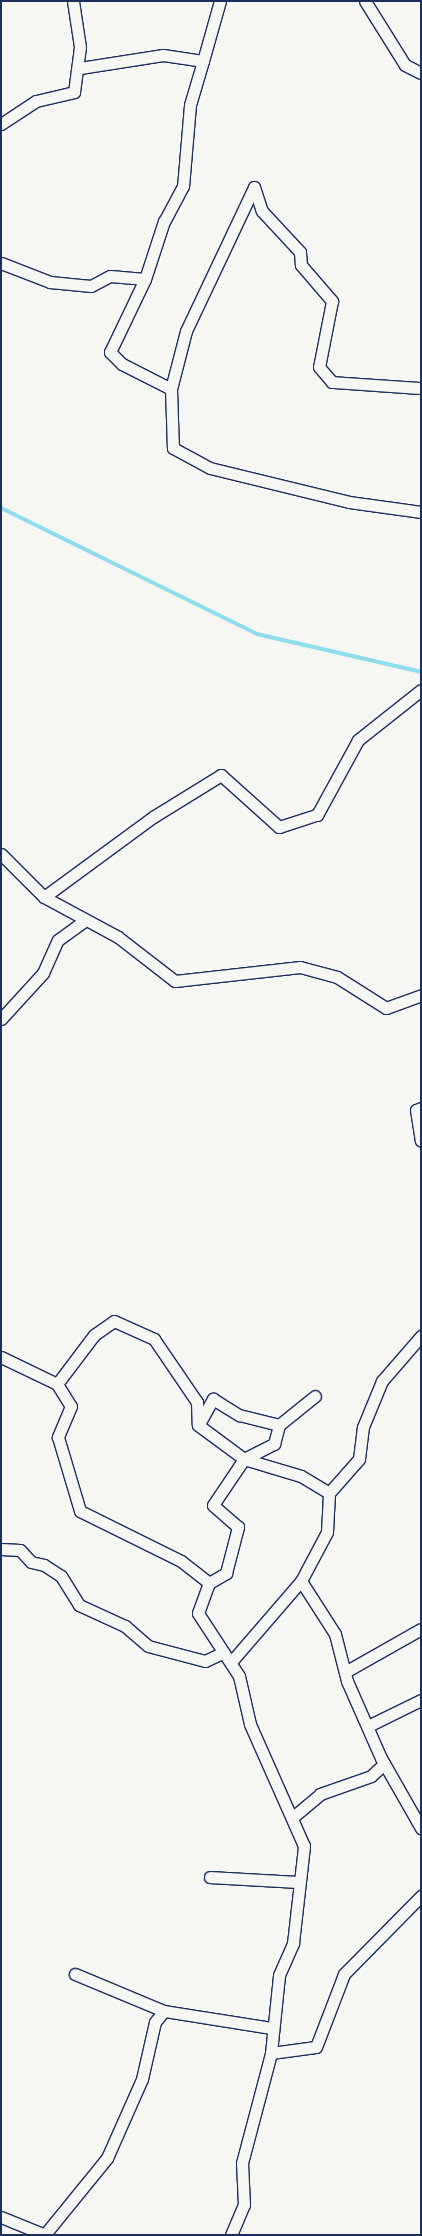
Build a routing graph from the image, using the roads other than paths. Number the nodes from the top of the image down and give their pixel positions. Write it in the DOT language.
graph roads {
  1 [pos="73,1"];
  2 [pos="220,1"];
  3 [pos="365,1"];
  4 [pos="203,60"];
  5 [pos="80,68"];
  6 [pos="421,74"];
  7 [pos="1,124"];
  8 [pos="1,263"];
  9 [pos="145,279"];
  10 [pos="421,388"];
  11 [pos="171,389"];
  12 [pos="421,512"];
  13 [pos="421,690"];
  14 [pos="1,854"];
  15 [pos="44,897"];
  16 [pos="86,920"];
  17 [pos="421,995"];
  18 [pos="1,1020"];
  19 [pos="421,1108"];
  20 [pos="421,1141"];
  21 [pos="421,1336"];
  22 [pos="1,1357"];
  23 [pos="56,1384"];
  24 [pos="315,1396"];
  25 [pos="198,1425"];
  26 [pos="279,1425"];
  27 [pos="244,1459"];
  28 [pos="329,1493"];
  29 [pos="1,1549"];
  30 [pos="301,1581"];
  31 [pos="209,1583"];
  32 [pos="421,1629"];
  33 [pos="222,1653"];
  34 [pos="231,1662"];
  35 [pos="345,1672"];
  36 [pos="421,1700"];
  37 [pos="370,1725"];
  38 [pos="384,1764"];
  39 [pos="293,1817"];
  40 [pos="421,1828"];
  41 [pos="210,1876"];
  42 [pos="297,1882"];
  43 [pos="421,1896"];
  44 [pos="75,1974"];
  45 [pos="164,2011"];
  46 [pos="271,2028"];
  47 [pos="271,2053"];
  48 [pos="1,2217"];
  49 [pos="45,2234"];
  50 [pos="231,2235"];
  1 -- 5 [label="street"];
  2 -- 4 [label="street"];
  3 -- 6 [label="street"];
  4 -- 5 [label="street"];
  4 -- 9 [label="street"];
  5 -- 7 [label="street"];
  8 -- 9 [label="street"];
  9 -- 11 [label="street"];
  10 -- 11 [label="street"];
  11 -- 12 [label="street"];
  13 -- 15 [label="street"];
  14 -- 15 [label="street"];
  15 -- 16 [label="street"];
  16 -- 17 [label="street"];
  16 -- 18 [label="street"];
  19 -- 20 [label="street"];
  21 -- 28 [label="street"];
  22 -- 23 [label="street"];
  23 -- 25 [label="street"];
  23 -- 31 [label="street"];
  24 -- 26 [label="street"];
  25 -- 26 [label="street"];
  25 -- 27 [label="street"];
  26 -- 27 [label="street"];
  27 -- 28 [label="street"];
  27 -- 31 [label="street"];
  28 -- 30 [label="street"];
  29 -- 33 [label="street"];
  30 -- 34 [label="street"];
  30 -- 35 [label="street"];
  31 -- 33 [label="street"];
  32 -- 35 [label="street"];
  33 -- 34 [label="street"];
  34 -- 39 [label="street"];
  35 -- 37 [label="street"];
  36 -- 37 [label="street"];
  37 -- 38 [label="street"];
  38 -- 39 [label="street"];
  38 -- 40 [label="street"];
  39 -- 42 [label="street"];
  41 -- 42 [label="street"];
  42 -- 46 [label="street"];
  43 -- 47 [label="street"];
  44 -- 45 [label="street"];
  45 -- 46 [label="street"];
  45 -- 49 [label="street"];
  46 -- 47 [label="street"];
  47 -- 50 [label="street"];
  48 -- 49 [label="street"];
}
